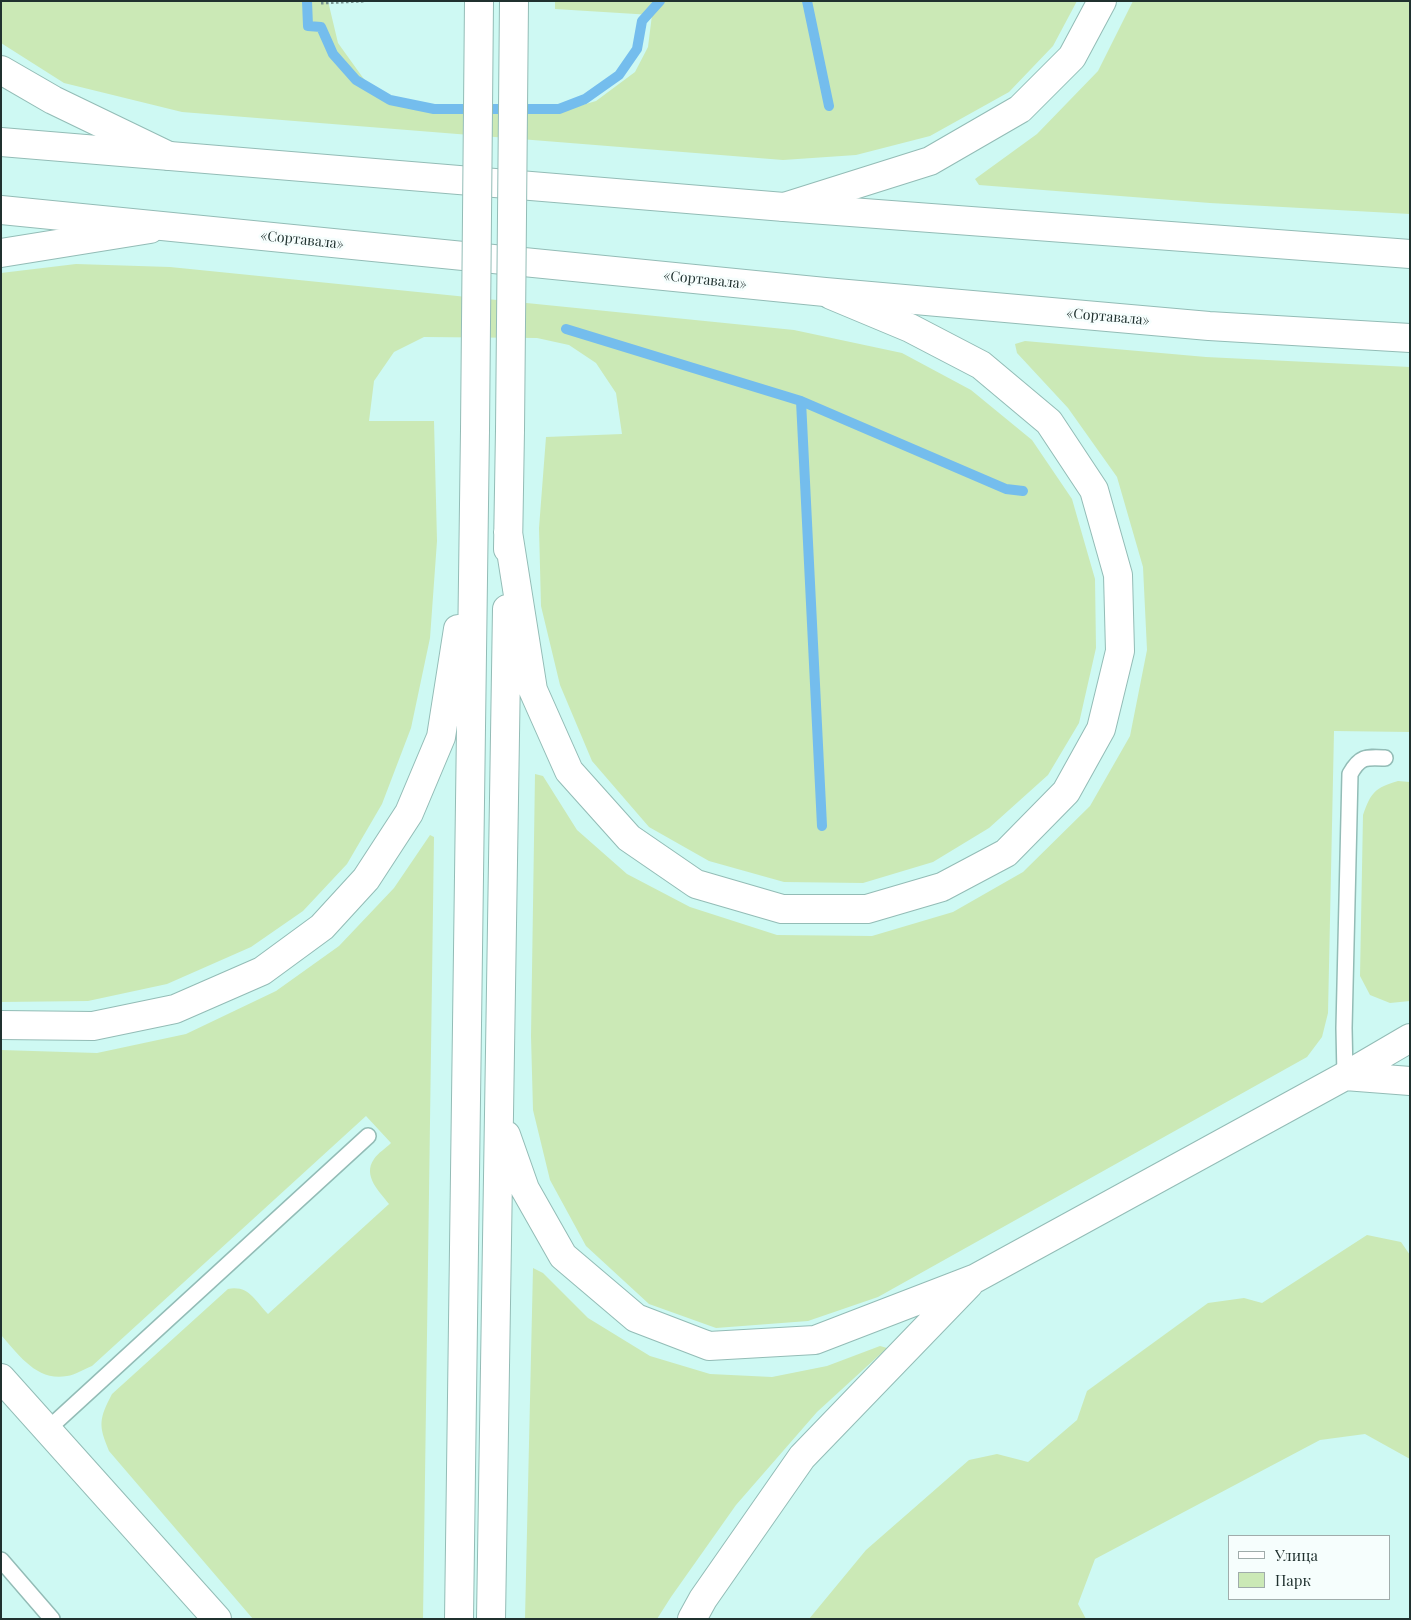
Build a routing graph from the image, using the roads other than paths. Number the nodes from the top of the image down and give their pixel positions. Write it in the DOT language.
graph roads {
  1 [pos="479,1"];
  2 [pos="514,1"];
  3 [pos="1102,1"];
  4 [pos="1,70"];
  5 [pos="1,142"];
  6 [pos="173,157"];
  7 [pos="784,207"];
  8 [pos="1,210"];
  9 [pos="166,226"];
  10 [pos="1,253"];
  11 [pos="1410,254"];
  12 [pos="825,292"];
  13 [pos="1410,338"];
  14 [pos="474,531"];
  15 [pos="508,532"];
  16 [pos="1385,758"];
  17 [pos="1,1025"];
  18 [pos="1410,1038"];
  19 [pos="1345,1076"];
  20 [pos="1410,1081"];
  21 [pos="499,1117"];
  22 [pos="368,1136"];
  23 [pos="976,1278"];
  24 [pos="1,1378"];
  25 [pos="48,1429"];
  26 [pos="1,1560"];
  27 [pos="52,1619"];
  28 [pos="217,1619"];
  29 [pos="459,1619"];
  30 [pos="491,1619"];
  31 [pos="692,1619"];
  1 -- 14 [label="main road, bridge"];
  2 -- 15 [label="main road, bridge"];
  3 -- 7 [label="main road"];
  4 -- 6 [label="main road"];
  5 -- 6 [label="main road"];
  6 -- 7 [label="main road"];
  7 -- 11 [label="main road"];
  8 -- 9 [label="main road, «Сортавала»"];
  9 -- 10 [label="main road"];
  9 -- 12 [label="main road, «Сортавала»"];
  12 -- 13 [label="main road, «Сортавала»"];
  12 -- 15 [label="main road"];
  14 -- 17 [label="main road"];
  14 -- 29 [label="main road"];
  15 -- 21 [label="main road"];
  16 -- 19 [label="lane"];
  18 -- 19 [label="main road"];
  19 -- 20 [label="main road"];
  19 -- 23 [label="main road"];
  21 -- 23 [label="main road"];
  21 -- 30 [label="main road"];
  22 -- 25 [label="lane"];
  23 -- 31 [label="main road"];
  24 -- 25 [label="main road"];
  25 -- 28 [label="main road"];
  26 -- 27 [label="lane"];
}
